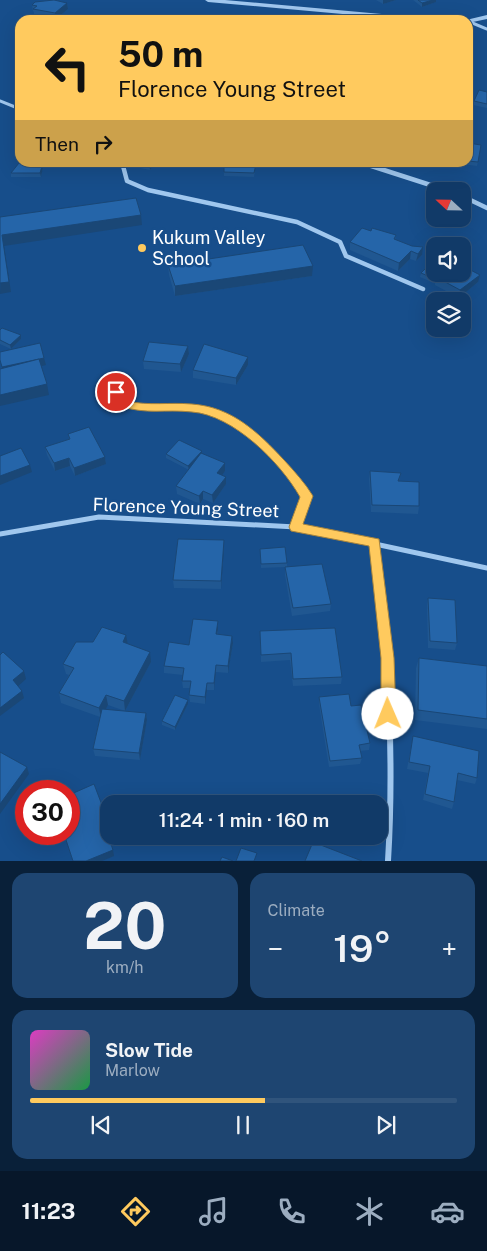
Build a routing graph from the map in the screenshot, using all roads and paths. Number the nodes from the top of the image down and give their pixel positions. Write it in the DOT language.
graph roads {
  1 [pos="208,0"];
  2 [pos="372,15"];
  3 [pos="487,17"];
  4 [pos="473,21"];
  5 [pos="473,24"];
  6 [pos="487,30"];
  7 [pos="0,101"];
  8 [pos="15,106"];
  9 [pos="123,167"];
  10 [pos="377,167"];
  11 [pos="426,183"];
  12 [pos="471,200"];
  13 [pos="487,208"];
  14 [pos="423,289"];
  15 [pos="118,384"];
  16 [pos="296,527"];
  17 [pos="0,534"];
  18 [pos="375,542"];
  19 [pos="487,568"];
  20 [pos="388,861"];
  1 -- 2 [label="street"];
  3 -- 4 [label="street"];
  5 -- 6 [label="street"];
  7 -- 8 [label="street"];
  9 -- 14 [label="street"];
  10 -- 11 [label="street"];
  12 -- 13 [label="street"];
  15 -- 16 [label="lane"];
  16 -- 17 [label="street, Florence Young Street"];
  16 -- 18 [label="street, Florence Young Street"];
  18 -- 19 [label="street, Florence Young Street"];
  18 -- 20 [label="street"];
}
